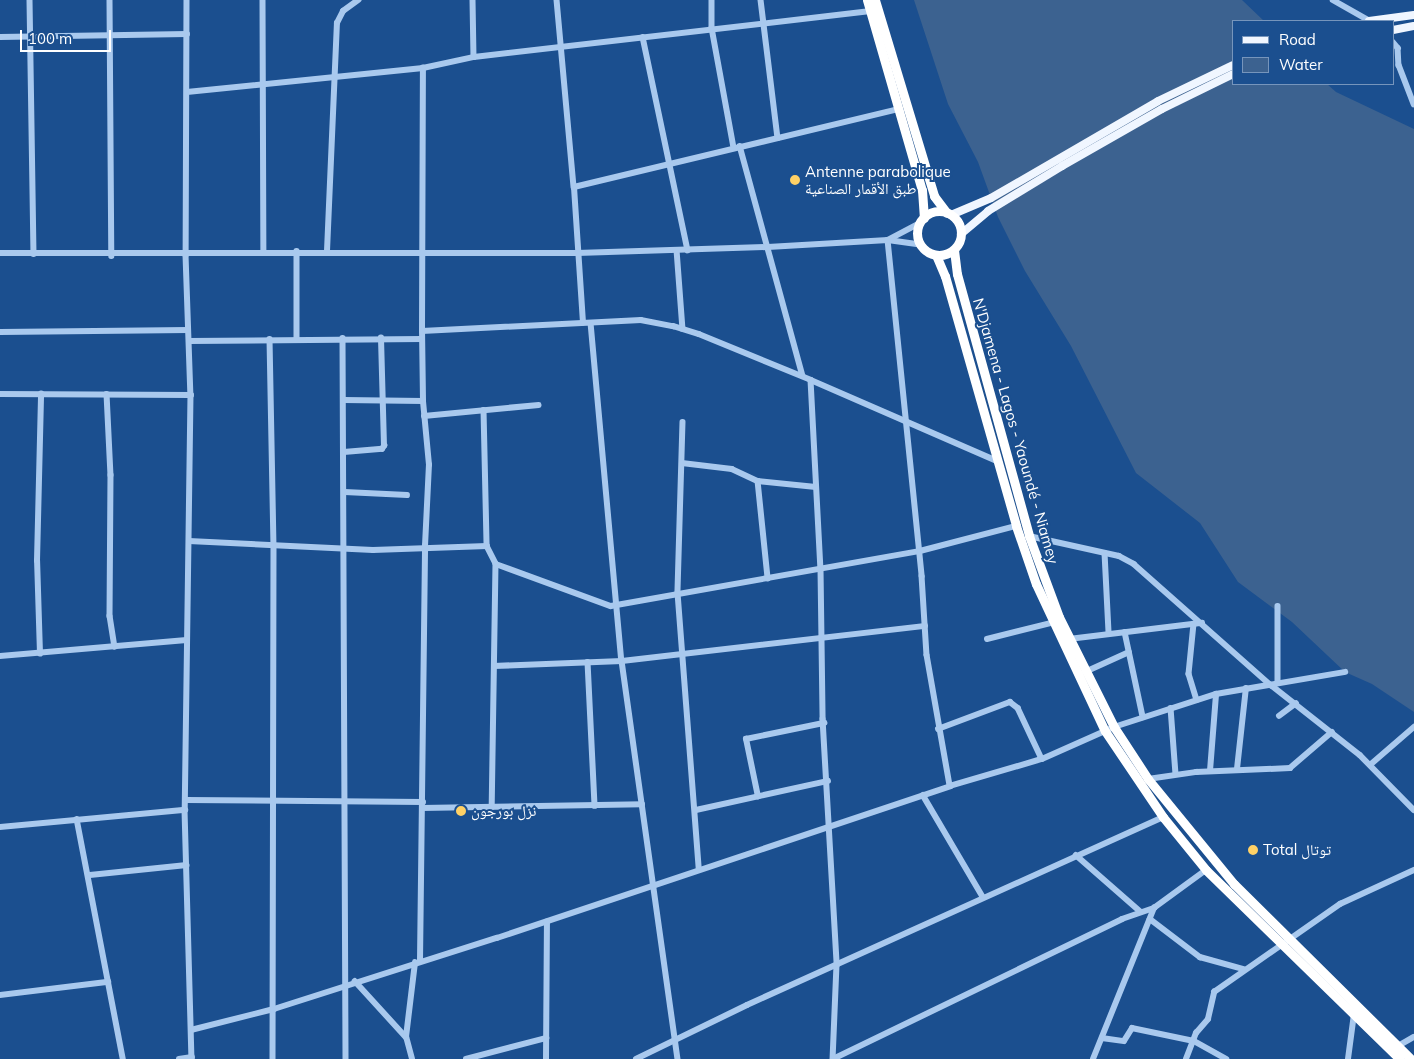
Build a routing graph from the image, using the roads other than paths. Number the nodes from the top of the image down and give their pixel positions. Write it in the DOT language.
graph roads {
  1 [pos="30,0"];
  2 [pos="110,0"];
  3 [pos="187,0"];
  4 [pos="263,0"];
  5 [pos="358,0"];
  6 [pos="474,0"];
  7 [pos="557,0"];
  8 [pos="712,0"];
  9 [pos="762,0"];
  10 [pos="867,0"];
  11 [pos="875,0"];
  12 [pos="1333,0"];
  13 [pos="870,12"];
  14 [pos="1414,15"];
  15 [pos="1368,20"];
  16 [pos="1377,20"];
  17 [pos="764,23"];
  18 [pos="1414,26"];
  19 [pos="712,28"];
  20 [pos="1394,30"];
  21 [pos="187,34"];
  22 [pos="110,35"];
  23 [pos="29,36"];
  24 [pos="0,37"];
  25 [pos="643,37"];
  26 [pos="1394,43"];
  27 [pos="561,48"];
  28 [pos="474,57"];
  29 [pos="1232,65"];
  30 [pos="423,68"];
  31 [pos="1232,74"];
  32 [pos="336,76"];
  33 [pos="262,84"];
  34 [pos="187,92"];
  35 [pos="1414,104"];
  36 [pos="898,109"];
  37 [pos="778,138"];
  38 [pos="737,147"];
  39 [pos="670,165"];
  40 [pos="574,187"];
  41 [pos="949,214"];
  42 [pos="922,221"];
  43 [pos="961,234"];
  44 [pos="888,240"];
  45 [pos="922,245"];
  46 [pos="768,247"];
  47 [pos="676,250"];
  48 [pos="688,250"];
  49 [pos="954,250"];
  50 [pos="297,251"];
  51 [pos="327,251"];
  52 [pos="264,252"];
  53 [pos="424,252"];
  54 [pos="577,253"];
  55 [pos="0,254"];
  56 [pos="34,254"];
  57 [pos="186,254"];
  58 [pos="936,255"];
  59 [pos="112,256"];
  60 [pos="583,323"];
  61 [pos="591,323"];
  62 [pos="684,329"];
  63 [pos="188,330"];
  64 [pos="422,331"];
  65 [pos="0,332"];
  66 [pos="343,338"];
  67 [pos="381,338"];
  68 [pos="297,339"];
  69 [pos="422,339"];
  70 [pos="270,340"];
  71 [pos="189,342"];
  72 [pos="803,376"];
  73 [pos="810,380"];
  74 [pos="0,394"];
  75 [pos="41,394"];
  76 [pos="107,394"];
  77 [pos="190,395"];
  78 [pos="344,400"];
  79 [pos="423,401"];
  80 [pos="384,402"];
  81 [pos="538,405"];
  82 [pos="484,410"];
  83 [pos="424,416"];
  84 [pos="906,420"];
  85 [pos="683,422"];
  86 [pos="344,452"];
  87 [pos="997,461"];
  88 [pos="682,462"];
  89 [pos="758,480"];
  90 [pos="816,487"];
  91 [pos="344,492"];
  92 [pos="407,495"];
  93 [pos="1016,526"];
  94 [pos="1029,536"];
  95 [pos="189,541"];
  96 [pos="274,545"];
  97 [pos="424,546"];
  98 [pos="487,546"];
  99 [pos="345,548"];
  100 [pos="920,551"];
  101 [pos="1105,554"];
  102 [pos="496,564"];
  103 [pos="821,569"];
  104 [pos="768,578"];
  105 [pos="678,593"];
  106 [pos="617,604"];
  107 [pos="1278,606"];
  108 [pos="1051,623"];
  109 [pos="1202,623"];
  110 [pos="1194,624"];
  111 [pos="926,626"];
  112 [pos="1125,632"];
  113 [pos="1109,633"];
  114 [pos="822,637"];
  115 [pos="987,639"];
  116 [pos="1069,639"];
  117 [pos="186,640"];
  118 [pos="115,647"];
  119 [pos="1128,652"];
  120 [pos="40,654"];
  121 [pos="685,654"];
  122 [pos="0,656"];
  123 [pos="622,661"];
  124 [pos="588,662"];
  125 [pos="494,666"];
  126 [pos="1085,672"];
  127 [pos="1345,672"];
  128 [pos="1278,683"];
  129 [pos="1271,685"];
  130 [pos="1246,688"];
  131 [pos="1216,694"];
  132 [pos="1197,700"];
  133 [pos="1296,703"];
  134 [pos="1171,708"];
  135 [pos="1278,716"];
  136 [pos="1143,717"];
  137 [pos="824,723"];
  138 [pos="1414,727"];
  139 [pos="938,729"];
  140 [pos="1110,729"];
  141 [pos="1332,732"];
  142 [pos="1042,759"];
  143 [pos="1370,765"];
  144 [pos="1237,770"];
  145 [pos="1210,771"];
  146 [pos="1176,774"];
  147 [pos="1148,779"];
  148 [pos="828,781"];
  149 [pos="950,786"];
  150 [pos="923,795"];
  151 [pos="758,797"];
  152 [pos="186,800"];
  153 [pos="272,803"];
  154 [pos="347,804"];
  155 [pos="642,804"];
  156 [pos="422,805"];
  157 [pos="594,806"];
  158 [pos="492,807"];
  159 [pos="186,810"];
  160 [pos="696,810"];
  161 [pos="1414,810"];
  162 [pos="1163,817"];
  163 [pos="76,819"];
  164 [pos="831,826"];
  165 [pos="0,827"];
  166 [pos="1076,855"];
  167 [pos="186,865"];
  168 [pos="699,869"];
  169 [pos="1206,870"];
  170 [pos="1414,870"];
  171 [pos="90,875"];
  172 [pos="653,884"];
  173 [pos="983,897"];
  174 [pos="1154,908"];
  175 [pos="1141,912"];
  176 [pos="1150,920"];
  177 [pos="547,922"];
  178 [pos="1289,937"];
  179 [pos="1281,944"];
  180 [pos="418,962"];
  181 [pos="837,965"];
  182 [pos="1243,970"];
  183 [pos="355,981"];
  184 [pos="108,982"];
  185 [pos="348,985"];
  186 [pos="0,995"];
  187 [pos="274,1009"];
  188 [pos="1354,1014"];
  189 [pos="191,1030"];
  190 [pos="1414,1036"];
  191 [pos="406,1037"];
  192 [pos="546,1038"];
  193 [pos="1102,1038"];
  194 [pos="676,1040"];
  195 [pos="1194,1042"];
  196 [pos="1400,1045"];
  197 [pos="192,1058"];
  198 [pos="123,1059"];
  199 [pos="179,1059"];
  200 [pos="273,1059"];
  201 [pos="346,1059"];
  202 [pos="412,1059"];
  203 [pos="466,1059"];
  204 [pos="546,1059"];
  205 [pos="636,1059"];
  206 [pos="678,1059"];
  207 [pos="833,1059"];
  208 [pos="1093,1059"];
  209 [pos="1186,1059"];
  210 [pos="1226,1059"];
  211 [pos="1348,1059"];
  212 [pos="1400,1059"];
  213 [pos="1411,1059"];
  1 -- 23 [label="street"];
  2 -- 22 [label="street"];
  3 -- 21 [label="street"];
  4 -- 33 [label="street"];
  5 -- 32 [label="street"];
  6 -- 28 [label="street"];
  7 -- 27 [label="street"];
  8 -- 19 [label="street"];
  9 -- 17 [label="street"];
  10 -- 13 [label="highway"];
  11 -- 41 [label="highway"];
  12 -- 15 [label="street"];
  13 -- 17 [label="street"];
  13 -- 36 [label="highway"];
  14 -- 16 [label="main road"];
  17 -- 19 [label="street"];
  17 -- 37 [label="street"];
  18 -- 20 [label="main road"];
  19 -- 25 [label="street"];
  19 -- 38 [label="street"];
  21 -- 22 [label="street"];
  21 -- 34 [label="street"];
  22 -- 23 [label="street"];
  22 -- 59 [label="street"];
  23 -- 24 [label="street"];
  23 -- 56 [label="street"];
  25 -- 27 [label="street"];
  25 -- 39 [label="street"];
  26 -- 35 [label="street"];
  27 -- 28 [label="street"];
  27 -- 40 [label="street"];
  28 -- 30 [label="street"];
  29 -- 41 [label="main road"];
  30 -- 32 [label="street"];
  30 -- 53 [label="street"];
  31 -- 43 [label="main road"];
  32 -- 33 [label="street"];
  32 -- 51 [label="street"];
  33 -- 34 [label="street"];
  33 -- 52 [label="street"];
  34 -- 57 [label="street"];
  36 -- 37 [label="street"];
  36 -- 42 [label="highway"];
  37 -- 38 [label="street"];
  38 -- 39 [label="street"];
  38 -- 46 [label="street"];
  39 -- 40 [label="street"];
  39 -- 48 [label="street"];
  40 -- 54 [label="street"];
  41 -- 42 [label="highway"];
  41 -- 43 [label="highway"];
  42 -- 44 [label="street"];
  42 -- 45 [label="highway"];
  43 -- 49 [label="highway"];
  44 -- 45 [label="street"];
  44 -- 46 [label="street"];
  44 -- 84 [label="street"];
  45 -- 58 [label="highway"];
  46 -- 48 [label="street"];
  46 -- 72 [label="street"];
  47 -- 48 [label="street"];
  47 -- 54 [label="street"];
  47 -- 62 [label="street"];
  49 -- 58 [label="highway"];
  49 -- 94 [label="highway, N'Djamena - Lagos - Yaoundé - Niamey"];
  50 -- 51 [label="street"];
  50 -- 52 [label="street"];
  50 -- 68 [label="street"];
  51 -- 53 [label="street"];
  52 -- 57 [label="street"];
  53 -- 54 [label="street"];
  53 -- 64 [label="street"];
  54 -- 60 [label="street"];
  55 -- 56 [label="street"];
  56 -- 59 [label="street"];
  57 -- 59 [label="street"];
  57 -- 63 [label="street"];
  58 -- 87 [label="highway, N'Djamena - Lagos - Yaoundé - Niamey"];
  60 -- 61 [label="street"];
  60 -- 64 [label="street"];
  61 -- 62 [label="street"];
  61 -- 106 [label="street"];
  62 -- 72 [label="street"];
  63 -- 65 [label="street"];
  63 -- 71 [label="street"];
  64 -- 69 [label="street"];
  66 -- 67 [label="street"];
  66 -- 68 [label="street"];
  66 -- 78 [label="street"];
  67 -- 69 [label="street"];
  67 -- 80 [label="street"];
  68 -- 70 [label="street"];
  69 -- 79 [label="street"];
  70 -- 71 [label="street"];
  70 -- 96 [label="street"];
  71 -- 77 [label="street"];
  72 -- 73 [label="street"];
  73 -- 84 [label="street"];
  73 -- 90 [label="street"];
  74 -- 75 [label="street"];
  75 -- 76 [label="street"];
  75 -- 120 [label="street"];
  76 -- 77 [label="street"];
  76 -- 118 [label="street"];
  77 -- 95 [label="street"];
  78 -- 80 [label="street"];
  78 -- 86 [label="street"];
  79 -- 80 [label="street"];
  79 -- 83 [label="street"];
  80 -- 86 [label="street"];
  81 -- 82 [label="street"];
  82 -- 83 [label="street"];
  82 -- 98 [label="street"];
  83 -- 97 [label="street"];
  84 -- 87 [label="street"];
  84 -- 100 [label="street"];
  85 -- 88 [label="street"];
  86 -- 91 [label="street"];
  87 -- 93 [label="highway, N'Djamena - Lagos - Yaoundé - Niamey"];
  88 -- 89 [label="street"];
  88 -- 105 [label="street"];
  89 -- 90 [label="street"];
  89 -- 104 [label="street"];
  90 -- 103 [label="street"];
  91 -- 92 [label="street"];
  91 -- 99 [label="street"];
  93 -- 100 [label="street"];
  93 -- 108 [label="highway, N'Djamena - Lagos - Yaoundé - Niamey"];
  94 -- 101 [label="street"];
  94 -- 116 [label="highway, N'Djamena - Lagos - Yaoundé - Niamey"];
  95 -- 96 [label="street"];
  95 -- 117 [label="street"];
  96 -- 99 [label="street"];
  96 -- 153 [label="street"];
  97 -- 98 [label="street"];
  97 -- 99 [label="street"];
  97 -- 156 [label="street"];
  98 -- 102 [label="street"];
  99 -- 154 [label="street"];
  100 -- 103 [label="street"];
  100 -- 111 [label="street"];
  101 -- 109 [label="street"];
  101 -- 113 [label="street"];
  102 -- 106 [label="street"];
  102 -- 125 [label="street"];
  103 -- 104 [label="street"];
  103 -- 114 [label="street"];
  104 -- 105 [label="street"];
  105 -- 106 [label="street"];
  105 -- 121 [label="street"];
  106 -- 123 [label="street"];
  107 -- 128 [label="street"];
  108 -- 115 [label="street"];
  108 -- 140 [label="highway, N'Djamena - Lagos - Yaoundé - Niamey"];
  109 -- 110 [label="street"];
  109 -- 129 [label="street"];
  110 -- 112 [label="street"];
  110 -- 132 [label="street"];
  111 -- 114 [label="street"];
  111 -- 139 [label="street"];
  112 -- 113 [label="street"];
  112 -- 119 [label="street"];
  113 -- 116 [label="street"];
  114 -- 121 [label="street"];
  114 -- 137 [label="street"];
  116 -- 126 [label="highway, N'Djamena - Lagos - Yaoundé - Niamey"];
  117 -- 118 [label="street"];
  117 -- 152 [label="street"];
  118 -- 120 [label="street"];
  119 -- 126 [label="street"];
  119 -- 136 [label="street"];
  120 -- 122 [label="street"];
  121 -- 123 [label="street"];
  121 -- 160 [label="street"];
  123 -- 124 [label="street"];
  123 -- 155 [label="street"];
  124 -- 125 [label="street"];
  124 -- 157 [label="street"];
  125 -- 158 [label="street"];
  126 -- 140 [label="highway, N'Djamena - Lagos - Yaoundé - Niamey"];
  127 -- 128 [label="street"];
  128 -- 129 [label="street"];
  129 -- 130 [label="street"];
  129 -- 133 [label="street"];
  130 -- 131 [label="street"];
  130 -- 144 [label="street"];
  131 -- 132 [label="street"];
  131 -- 145 [label="street"];
  132 -- 134 [label="street"];
  133 -- 135 [label="street"];
  133 -- 141 [label="street"];
  134 -- 136 [label="street"];
  134 -- 146 [label="street"];
  136 -- 140 [label="street"];
  137 -- 148 [label="street"];
  137 -- 151 [label="street"];
  138 -- 143 [label="street"];
  139 -- 142 [label="street"];
  139 -- 149 [label="street"];
  140 -- 142 [label="street"];
  140 -- 147 [label="highway, N'Djamena - Lagos - Yaoundé - Niamey"];
  140 -- 162 [label="highway, N'Djamena - Lagos - Yaoundé - Niamey"];
  141 -- 143 [label="street"];
  141 -- 144 [label="street"];
  142 -- 149 [label="street"];
  143 -- 161 [label="street"];
  144 -- 145 [label="street"];
  145 -- 146 [label="street"];
  146 -- 147 [label="street"];
  147 -- 178 [label="highway, N'Djamena - Lagos - Yaoundé - Niamey"];
  148 -- 151 [label="street"];
  148 -- 164 [label="street"];
  149 -- 150 [label="street"];
  150 -- 164 [label="street"];
  150 -- 173 [label="street"];
  151 -- 160 [label="street"];
  152 -- 153 [label="street"];
  152 -- 159 [label="street"];
  153 -- 154 [label="street"];
  153 -- 187 [label="street"];
  154 -- 156 [label="street"];
  154 -- 185 [label="street"];
  155 -- 157 [label="street"];
  155 -- 172 [label="street"];
  156 -- 158 [label="street"];
  156 -- 180 [label="street"];
  157 -- 158 [label="street"];
  159 -- 163 [label="street"];
  159 -- 167 [label="street"];
  160 -- 168 [label="street"];
  162 -- 166 [label="street"];
  162 -- 169 [label="highway, N'Djamena - Lagos - Yaoundé - Niamey"];
  163 -- 165 [label="street"];
  163 -- 171 [label="street"];
  164 -- 168 [label="street"];
  164 -- 181 [label="street"];
  166 -- 173 [label="street"];
  166 -- 175 [label="street"];
  167 -- 171 [label="street"];
  167 -- 189 [label="street"];
  168 -- 172 [label="street"];
  169 -- 174 [label="street"];
  169 -- 179 [label="highway, N'Djamena - Lagos - Yaoundé - Niamey"];
  170 -- 178 [label="street"];
  171 -- 184 [label="street"];
  172 -- 177 [label="street"];
  172 -- 194 [label="street"];
  173 -- 181 [label="street"];
  174 -- 175 [label="street"];
  174 -- 176 [label="street"];
  175 -- 207 [label="street"];
  176 -- 182 [label="street"];
  176 -- 193 [label="street"];
  177 -- 180 [label="street"];
  177 -- 192 [label="street"];
  178 -- 179 [label="street"];
  178 -- 196 [label="highway, N'Djamena - Lagos - Yaoundé - Niamey"];
  179 -- 182 [label="street"];
  179 -- 188 [label="highway, N'Djamena - Lagos - Yaoundé - Niamey"];
  180 -- 183 [label="street"];
  180 -- 191 [label="street"];
  181 -- 194 [label="street"];
  181 -- 207 [label="street"];
  182 -- 195 [label="street"];
  183 -- 185 [label="street"];
  183 -- 191 [label="street"];
  184 -- 186 [label="street"];
  184 -- 198 [label="street"];
  185 -- 187 [label="street"];
  185 -- 201 [label="street"];
  187 -- 189 [label="street"];
  187 -- 200 [label="street"];
  188 -- 211 [label="street"];
  188 -- 212 [label="highway, N'Djamena - Lagos - Yaoundé - Niamey"];
  189 -- 197 [label="street"];
  190 -- 196 [label="street"];
  191 -- 202 [label="street"];
  192 -- 203 [label="street"];
  192 -- 204 [label="street"];
  193 -- 195 [label="street"];
  193 -- 208 [label="street"];
  194 -- 205 [label="street"];
  194 -- 206 [label="street"];
  195 -- 209 [label="street"];
  195 -- 210 [label="street"];
  196 -- 213 [label="highway, N'Djamena - Lagos - Yaoundé - Niamey"];
  197 -- 199 [label="street"];
}
